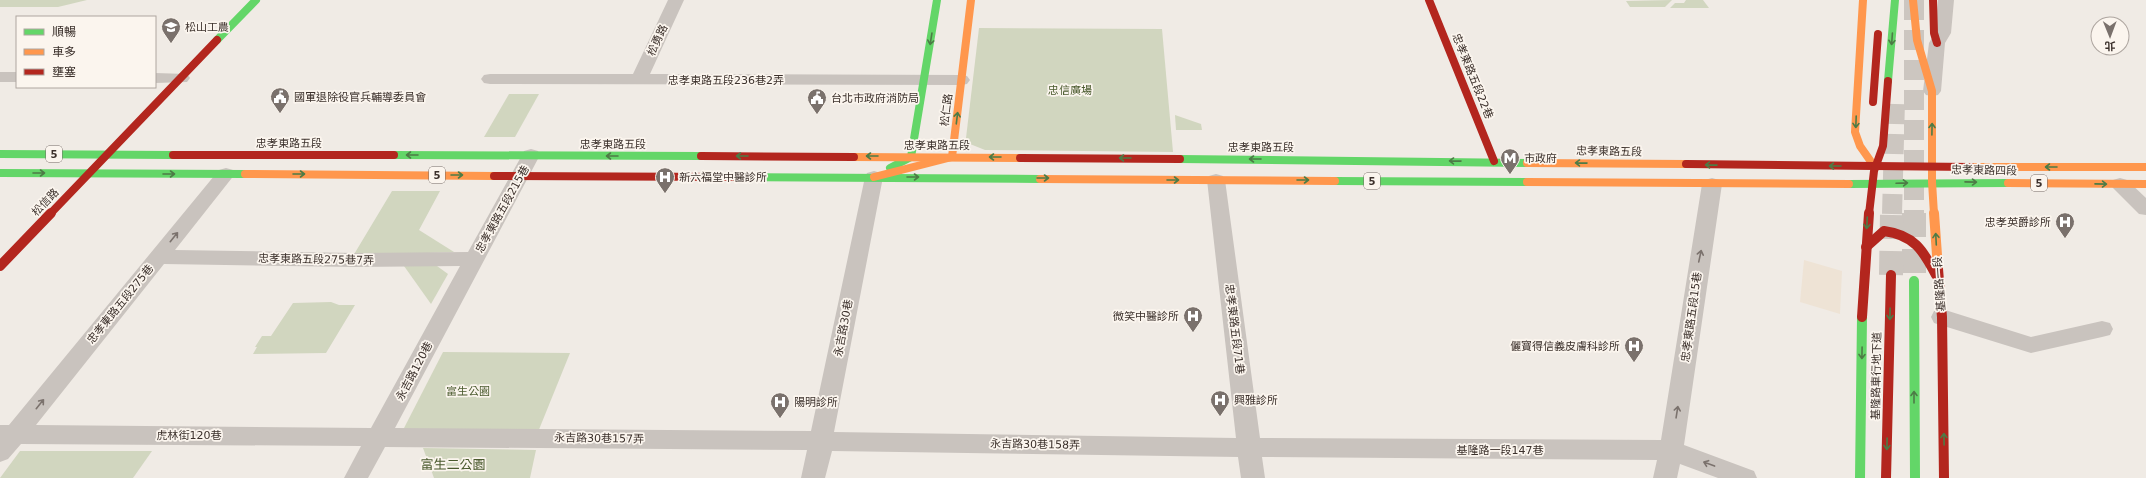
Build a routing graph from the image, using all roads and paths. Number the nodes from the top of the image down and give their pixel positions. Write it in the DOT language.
graph roads {
  1 [pos="256,0"];
  2 [pos="676,0"];
  3 [pos="937,0"];
  4 [pos="971,0"];
  5 [pos="1429,0"];
  6 [pos="1863,0"];
  7 [pos="1895,0"];
  8 [pos="1913,0"];
  9 [pos="1933,0"];
  10 [pos="1946,0"];
  11 [pos="1879,22"];
  12 [pos="1937,43"];
  13 [pos="0,77"];
  14 [pos="16,77"];
  15 [pos="156,78"];
  16 [pos="181,78"];
  17 [pos="490,79"];
  18 [pos="639,80"];
  19 [pos="924,80"];
  20 [pos="961,80"];
  21 [pos="1932,91"];
  22 [pos="1872,114"];
  23 [pos="1870,146"];
  24 [pos="0,154"];
  25 [pos="108,154"];
  26 [pos="531,155"];
  27 [pos="911,156"];
  28 [pos="952,157"];
  29 [pos="1494,161"];
  30 [pos="1874,166"];
  31 [pos="1933,167"];
  32 [pos="2146,167"];
  33 [pos="0,173"];
  34 [pos="90,173"];
  35 [pos="226,174"];
  36 [pos="520,175"];
  37 [pos="874,177"];
  38 [pos="1216,180"];
  39 [pos="1932,182"];
  40 [pos="1712,184"];
  41 [pos="1871,184"];
  42 [pos="2120,184"];
  43 [pos="2146,184"];
  44 [pos="2146,209"];
  45 [pos="1866,247"];
  46 [pos="158,257"];
  47 [pos="473,261"];
  48 [pos="0,266"];
  49 [pos="1891,275"];
  50 [pos="1938,278"];
  51 [pos="1914,281"];
  52 [pos="1942,317"];
  53 [pos="2102,329"];
  54 [pos="8,434"];
  55 [pos="378,436"];
  56 [pos="820,440"];
  57 [pos="1249,448"];
  58 [pos="1671,450"];
  59 [pos="0,452"];
  60 [pos="356,478"];
  61 [pos="813,478"];
  62 [pos="1253,478"];
  63 [pos="1665,478"];
  64 [pos="1745,478"];
  65 [pos="1860,478"];
  66 [pos="1886,478"];
  67 [pos="1915,478"];
  68 [pos="1944,478"];
  1 -- 16 [label="main road, 松信路"];
  2 -- 18 [label="street, 松勇路"];
  3 -- 19 [label="main road, one-way"];
  4 -- 20 [label="main road, 松仁路"];
  5 -- 29 [label="main road, 忠孝東路五段22巷"];
  6 -- 30 [label="main road, one-way"];
  7 -- 30 [label="main road, one-way"];
  8 -- 21 [label="main road, 基隆路一段"];
  9 -- 12 [label="main road"];
  10 -- 12 [label="street, 基隆路一段"];
  11 -- 22 [label="main road"];
  12 -- 21 [label="street, 基隆路一段"];
  13 -- 14 [label="street"];
  15 -- 16 [label="street"];
  16 -- 25 [label="main road, 松信路"];
  17 -- 18 [label="street, 忠孝東路五段236巷2弄"];
  18 -- 19 [label="street, 忠孝東路五段236巷2弄"];
  19 -- 20 [label="street, 忠孝東路五段236巷2弄"];
  19 -- 27 [label="main road"];
  28 -- 20 [label="main road, 松仁路, one-way"];
  31 -- 21 [label="main road, 基隆路一段, one-way"];
  23 -- 30 [label="main road"];
  24 -- 25 [label="main road, 忠孝東路五段 / 5"];
  26 -- 25 [label="main road, 忠孝東路五段 / 5, one-way"];
  25 -- 34 [label="main road, 松信路"];
  27 -- 26 [label="main road, 忠孝東路五段 / 5, one-way"];
  26 -- 36 [label="street, 忠孝東路五段215巷"];
  27 -- 28 [label="main road, 忠孝東路五段 / 5"];
  27 -- 37 [label="main road"];
  29 -- 28 [label="main road, 忠孝東路五段 / 5, one-way"];
  28 -- 37 [label="main road"];
  30 -- 29 [label="main road, 忠孝東路五段 / 5, one-way"];
  30 -- 31 [label="main road, 忠孝東路四段 / 5"];
  30 -- 41 [label="main road"];
  32 -- 31 [label="main road, 忠孝東路四段 / 5, one-way"];
  31 -- 39 [label="main road, 基隆路一段"];
  33 -- 34 [label="main road, 5, one-way"];
  34 -- 35 [label="main road, 5, one-way"];
  34 -- 48 [label="main road, 松信路"];
  35 -- 36 [label="main road, 5, one-way"];
  46 -- 35 [label="street, 忠孝東路五段275巷, one-way"];
  36 -- 37 [label="main road, 5"];
  36 -- 47 [label="street, 忠孝東路五段215巷"];
  37 -- 38 [label="main road, 5, one-way"];
  37 -- 56 [label="street, 永吉路30巷"];
  38 -- 40 [label="main road, 5, one-way"];
  38 -- 57 [label="street, 忠孝東路五段71巷"];
  41 -- 39 [label="main road, 忠孝東路四段 / 5, one-way"];
  39 -- 42 [label="main road, 忠孝東路四段 / 5, one-way"];
  50 -- 39 [label="main road, 基隆路一段, one-way"];
  40 -- 41 [label="main road, 5"];
  58 -- 40 [label="street, 忠孝東路五段15巷, one-way"];
  41 -- 45 [label="main road, one-way"];
  42 -- 43 [label="main road, 忠孝東路四段 / 5"];
  42 -- 44 [label="street"];
  45 -- 50 [label="main road"];
  45 -- 65 [label="main road, one-way"];
  46 -- 47 [label="street, 忠孝東路五段275巷7弄"];
  54 -- 46 [label="street, 忠孝東路五段275巷, one-way"];
  47 -- 55 [label="street, 永吉路120巷"];
  49 -- 66 [label="main road, 基隆路車行地下道, one-way"];
  50 -- 52 [label="main road, 基隆路一段"];
  67 -- 51 [label="main road, one-way"];
  52 -- 53 [label="street"];
  68 -- 52 [label="main road, 基隆路一段, one-way"];
  54 -- 55 [label="street, 虎林街120巷"];
  54 -- 59 [label="street, 忠孝東路五段275巷"];
  55 -- 56 [label="street, 永吉路30巷157弄"];
  55 -- 60 [label="street, 永吉路120巷"];
  56 -- 57 [label="street, 永吉路30巷158弄"];
  56 -- 61 [label="street, 永吉路30巷"];
  57 -- 58 [label="street, 基隆路一段147巷"];
  57 -- 62 [label="street, 忠孝東路五段71巷"];
  58 -- 63 [label="street, 忠孝東路五段15巷"];
  64 -- 58 [label="street, 基隆路一段147巷, one-way"];
}
